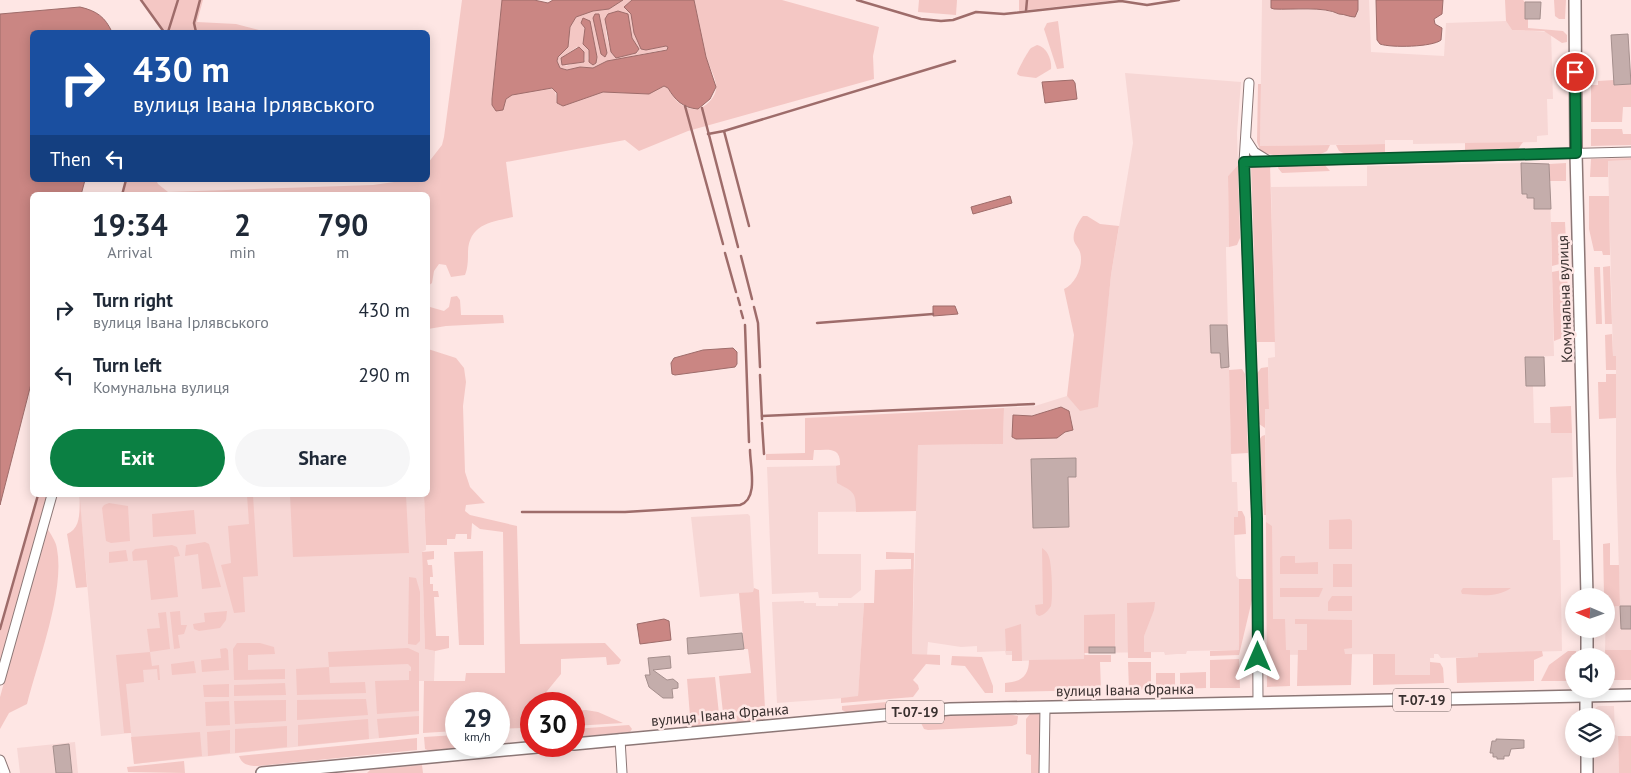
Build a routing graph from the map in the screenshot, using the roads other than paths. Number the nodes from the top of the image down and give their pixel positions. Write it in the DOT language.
graph roads {
  1 [pos="1576,0"];
  2 [pos="1249,83"];
  3 [pos="1246,139"];
  4 [pos="1631,152"];
  5 [pos="1576,153"];
  6 [pos="1267,161"];
  7 [pos="1244,162"];
  8 [pos="51,497"];
  9 [pos="1587,588"];
  10 [pos="0,680"];
  11 [pos="1615,695"];
  12 [pos="1631,695"];
  13 [pos="1565,696"];
  14 [pos="1258,703"];
  15 [pos="1045,707"];
  16 [pos="620,740"];
  17 [pos="585,743"];
  18 [pos="520,749"];
  19 [pos="1587,758"];
  20 [pos="0,760"];
  21 [pos="5,773"];
  22 [pos="262,773"];
  23 [pos="622,773"];
  24 [pos="1044,773"];
  25 [pos="1587,773"];
  1 -- 5 [label="main road, Комунальна вулиця"];
  2 -- 3 [label="street"];
  3 -- 6 [label="street"];
  3 -- 7 [label="street"];
  4 -- 5 [label="street"];
  5 -- 6 [label="street"];
  5 -- 9 [label="main road, Комунальна вулиця"];
  6 -- 7 [label="street"];
  7 -- 14 [label="street"];
  8 -- 10 [label="street"];
  11 -- 12 [label="main road, вулиця Івана Франка / Т-07-19"];
  13 -- 14 [label="main road, вулиця Івана Франка / Т-07-19"];
  14 -- 15 [label="main road, вулиця Івана Франка / Т-07-19"];
  15 -- 16 [label="main road, вулиця Івана Франка / Т-07-19"];
  15 -- 24 [label="street"];
  16 -- 17 [label="main road, вулиця Івана Франка / Т-07-19"];
  16 -- 23 [label="street"];
  18 -- 22 [label="main road"];
  19 -- 25 [label="main road"];
  20 -- 21 [label="street"];
}
